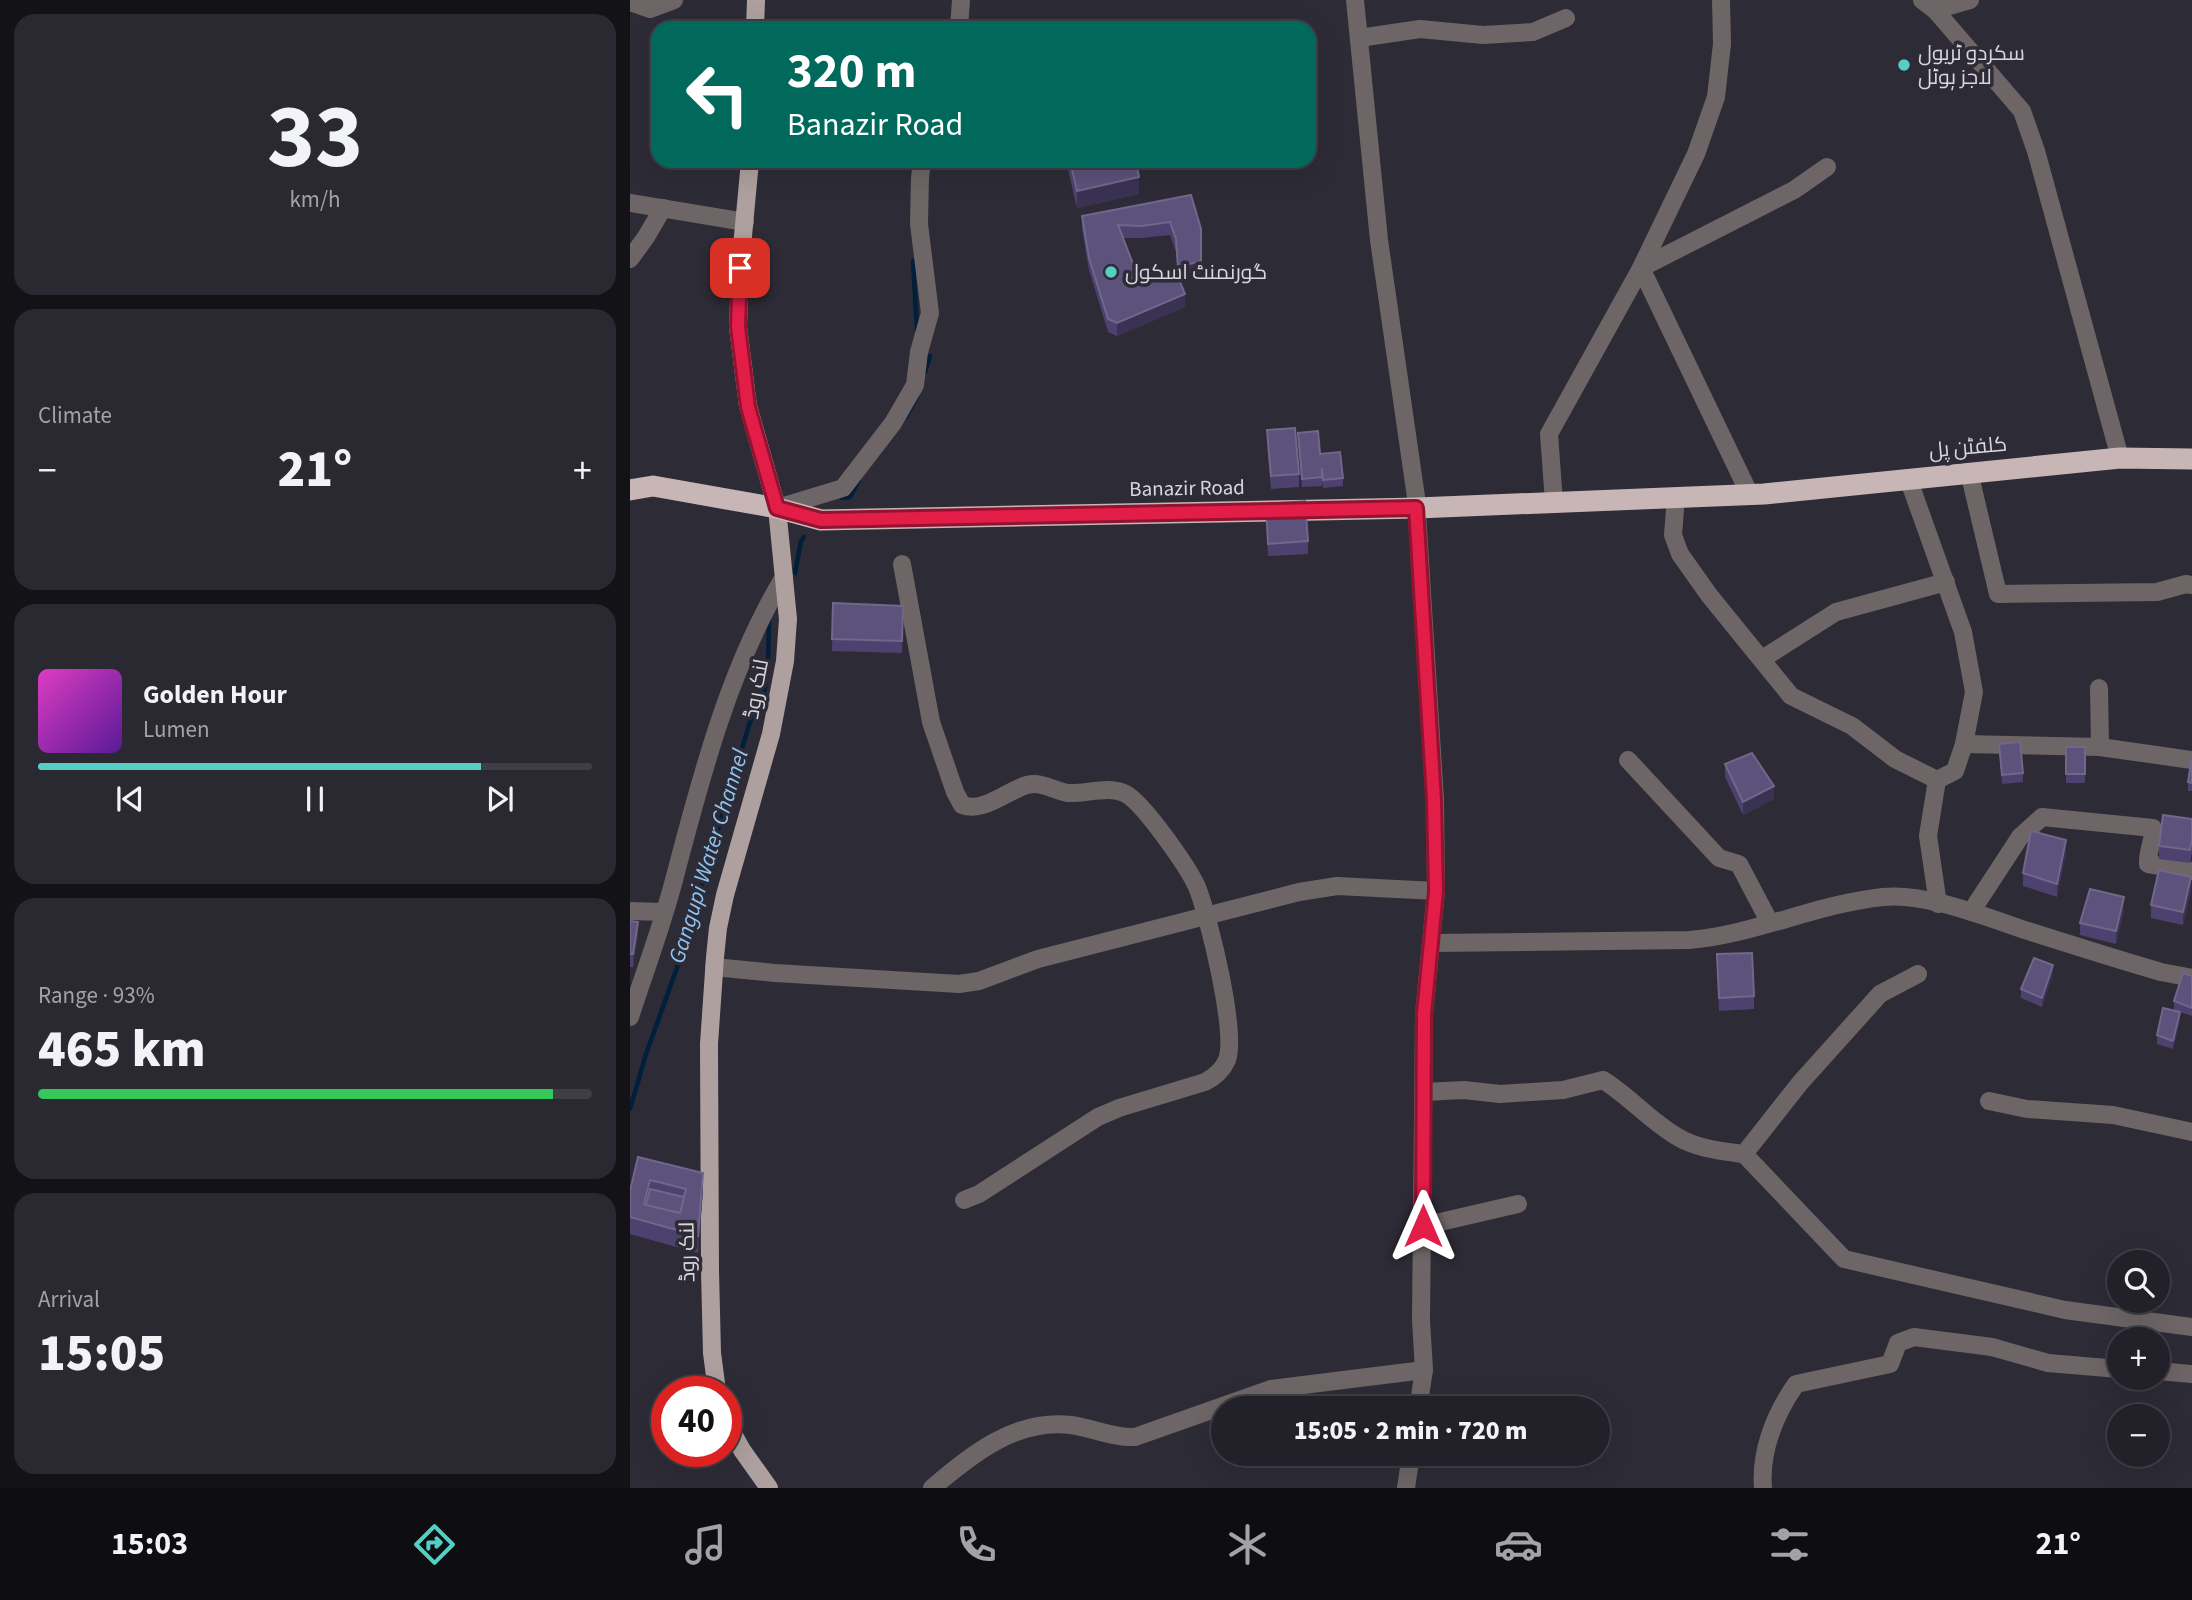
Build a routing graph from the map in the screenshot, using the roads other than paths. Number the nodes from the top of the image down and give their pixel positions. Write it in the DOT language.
graph roads {
  1 [pos="674,0"];
  2 [pos="756,0"];
  3 [pos="961,0"];
  4 [pos="1355,0"];
  5 [pos="1721,0"];
  6 [pos="1970,0"];
  7 [pos="630,2"];
  8 [pos="1928,5"];
  9 [pos="1566,18"];
  10 [pos="755,21"];
  11 [pos="960,21"];
  12 [pos="1359,38"];
  13 [pos="1827,167"];
  14 [pos="749,168"];
  15 [pos="921,168"];
  16 [pos="630,203"];
  17 [pos="663,208"];
  18 [pos="744,222"];
  19 [pos="630,259"];
  20 [pos="1641,268"];
  21 [pos="2120,458"];
  22 [pos="2192,459"];
  23 [pos="1969,472"];
  24 [pos="1908,478"];
  25 [pos="630,490"];
  26 [pos="1749,494"];
  27 [pos="1676,497"];
  28 [pos="1554,502"];
  29 [pos="777,508"];
  30 [pos="1416,508"];
  31 [pos="902,564"];
  32 [pos="784,576"];
  33 [pos="1946,582"];
  34 [pos="2192,585"];
  35 [pos="1762,659"];
  36 [pos="2099,688"];
  37 [pos="1964,744"];
  38 [pos="2100,747"];
  39 [pos="1628,760"];
  40 [pos="2192,760"];
  41 [pos="1937,780"];
  42 [pos="2192,871"];
  43 [pos="1436,891"];
  44 [pos="1938,904"];
  45 [pos="630,911"];
  46 [pos="664,912"];
  47 [pos="1971,912"];
  48 [pos="1207,915"];
  49 [pos="1770,923"];
  50 [pos="1432,943"];
  51 [pos="714,967"];
  52 [pos="1918,974"];
  53 [pos="2192,978"];
  54 [pos="630,1017"];
  55 [pos="1424,1092"];
  56 [pos="1989,1101"];
  57 [pos="2192,1132"];
  58 [pos="1744,1154"];
  59 [pos="964,1200"];
  60 [pos="1518,1204"];
  61 [pos="1423,1226"];
  62 [pos="2192,1327"];
  63 [pos="2107,1368"];
  64 [pos="1424,1370"];
  65 [pos="2170,1372"];
  66 [pos="2192,1374"];
  67 [pos="715,1376"];
  68 [pos="1420,1396"];
  69 [pos="742,1450"];
  70 [pos="1409,1466"];
  71 [pos="769,1488"];
  72 [pos="932,1488"];
  73 [pos="1406,1488"];
  74 [pos="1763,1488"];
  1 -- 7 [label="street"];
  2 -- 10 [label="main road"];
  3 -- 11 [label="street"];
  4 -- 12 [label="street"];
  5 -- 20 [label="street"];
  6 -- 8 [label="street"];
  8 -- 21 [label="street"];
  9 -- 12 [label="street"];
  12 -- 30 [label="street"];
  13 -- 20 [label="street"];
  14 -- 18 [label="main road, لنک روڈ"];
  15 -- 29 [label="street"];
  16 -- 17 [label="street"];
  17 -- 18 [label="street"];
  17 -- 19 [label="street"];
  18 -- 29 [label="main road, لنک روڈ"];
  20 -- 26 [label="street"];
  20 -- 28 [label="street"];
  21 -- 22 [label="highway, کلفٹن پل"];
  21 -- 23 [label="highway, کلفٹن پل"];
  23 -- 24 [label="highway, کلفٹن پل"];
  23 -- 34 [label="street"];
  24 -- 26 [label="highway, کلفٹن پل"];
  24 -- 33 [label="street"];
  25 -- 29 [label="highway, Banazir Road"];
  26 -- 27 [label="highway, Banazir Road"];
  27 -- 28 [label="highway, Banazir Road"];
  27 -- 35 [label="street"];
  28 -- 30 [label="highway, Banazir Road"];
  29 -- 30 [label="highway, Banazir Road"];
  29 -- 32 [label="main road, لنک روڈ"];
  30 -- 43 [label="street"];
  31 -- 48 [label="street"];
  32 -- 46 [label="street"];
  32 -- 51 [label="main road, لنک روڈ"];
  33 -- 35 [label="street"];
  33 -- 37 [label="street"];
  35 -- 41 [label="street"];
  36 -- 38 [label="street"];
  37 -- 38 [label="street"];
  37 -- 41 [label="street"];
  38 -- 40 [label="street"];
  39 -- 49 [label="street"];
  41 -- 44 [label="street"];
  42 -- 47 [label="street"];
  43 -- 48 [label="street"];
  43 -- 50 [label="street"];
  44 -- 47 [label="street"];
  44 -- 49 [label="street"];
  45 -- 46 [label="street"];
  46 -- 54 [label="street"];
  47 -- 53 [label="street"];
  48 -- 51 [label="street"];
  48 -- 59 [label="street"];
  49 -- 50 [label="street"];
  50 -- 55 [label="street"];
  51 -- 67 [label="main road, لنک روڈ"];
  52 -- 58 [label="street"];
  55 -- 58 [label="street"];
  55 -- 61 [label="street"];
  56 -- 57 [label="street"];
  58 -- 62 [label="street"];
  60 -- 61 [label="street"];
  61 -- 64 [label="street"];
  63 -- 74 [label="street"];
  64 -- 68 [label="street"];
  64 -- 72 [label="street"];
  65 -- 66 [label="street"];
  69 -- 71 [label="main road"];
  70 -- 73 [label="street"];
}
